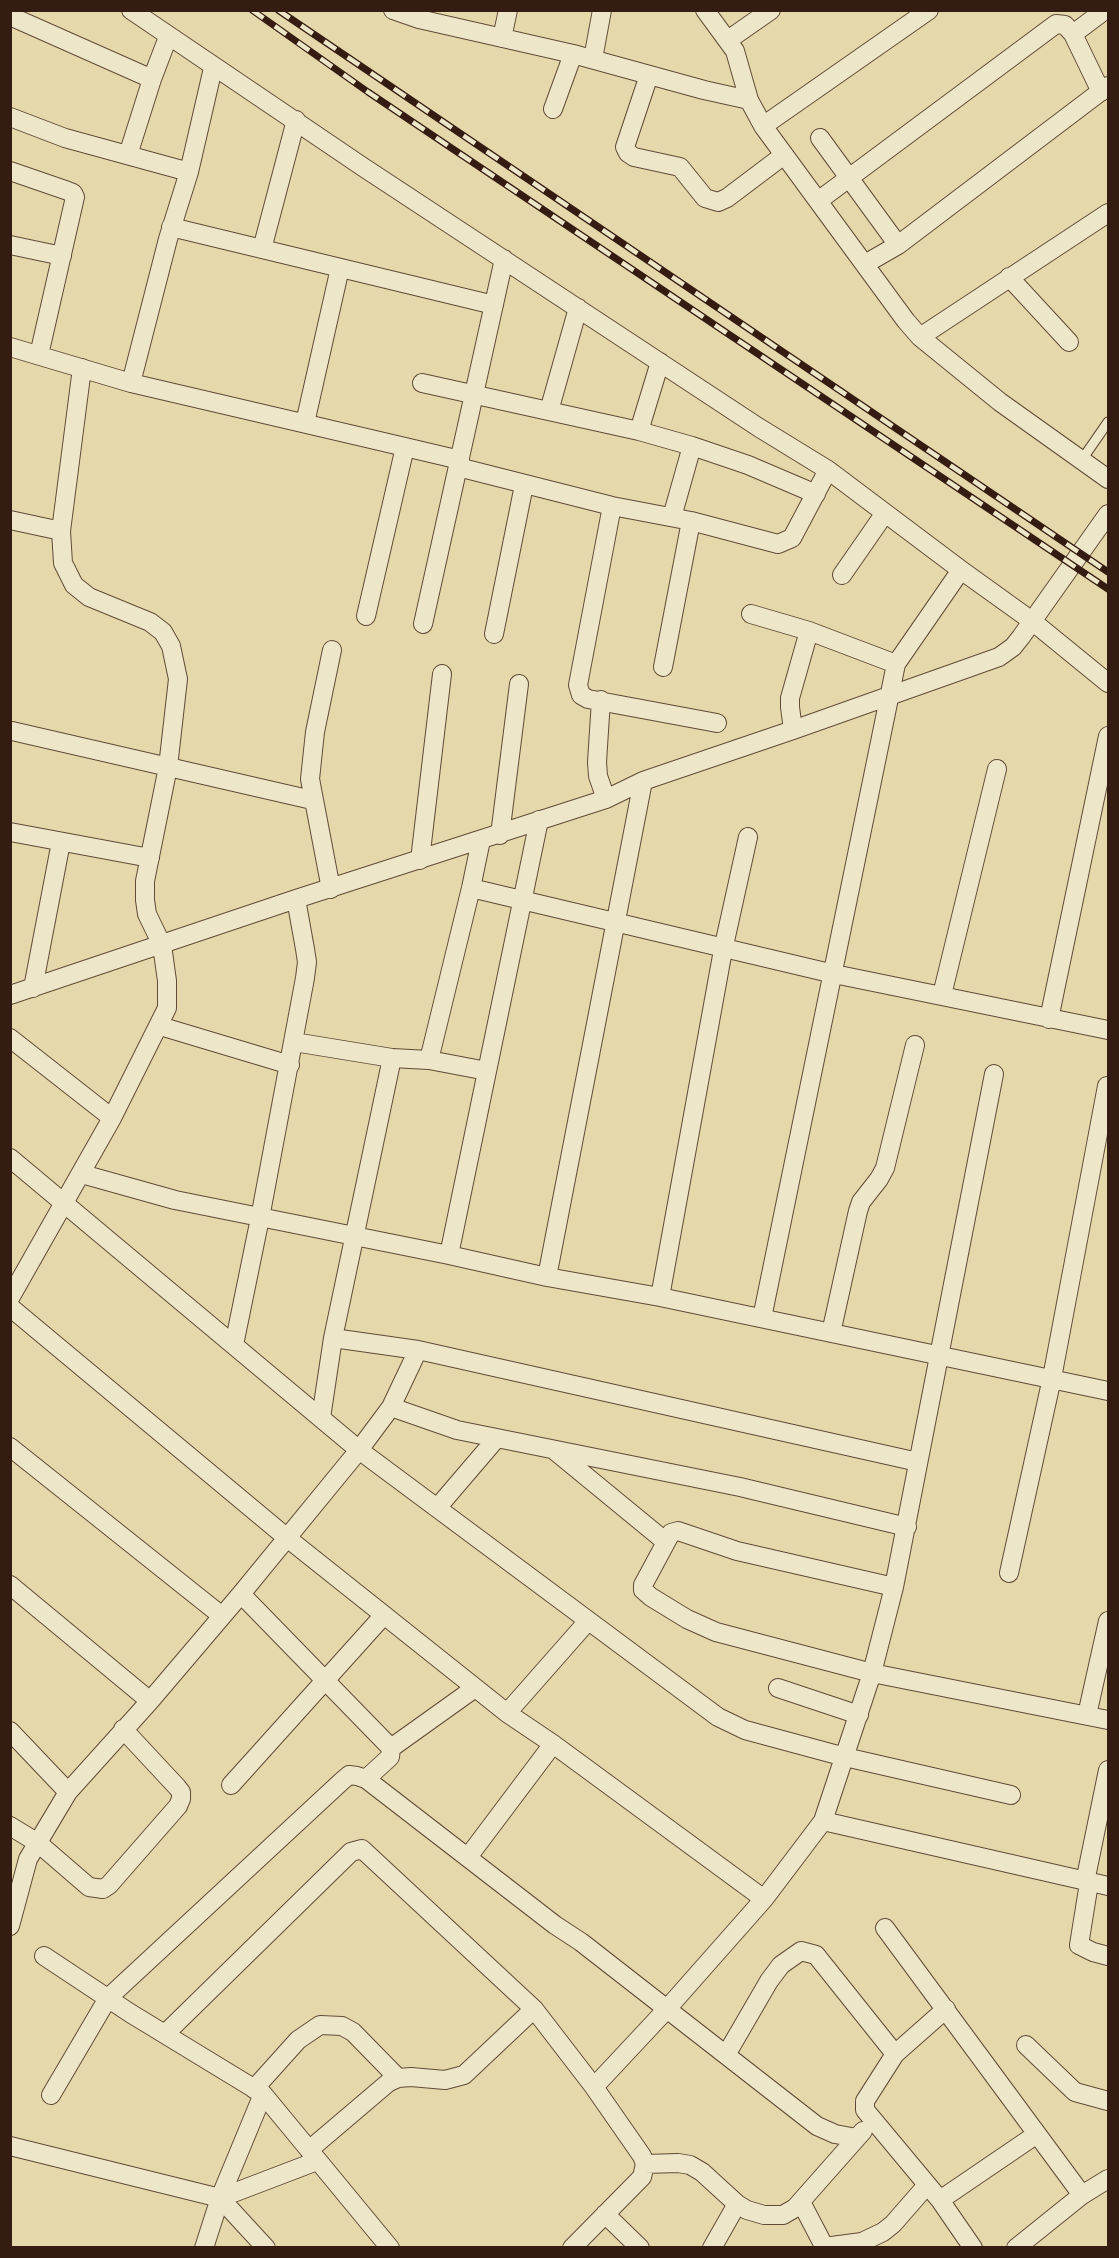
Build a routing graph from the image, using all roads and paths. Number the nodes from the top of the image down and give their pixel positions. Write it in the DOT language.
graph roads {
  1 [pos="131,10"];
  2 [pos="393,10"];
  3 [pos="508,10"];
  4 [pos="602,10"];
  5 [pos="705,10"];
  6 [pos="771,10"];
  7 [pos="929,10"];
  8 [pos="1105,10"];
  9 [pos="10,15"];
  10 [pos="420,15"];
  11 [pos="1073,34"];
  12 [pos="168,37"];
  13 [pos="502,38"];
  14 [pos="728,40"];
  15 [pos="573,54"];
  16 [pos="592,59"];
  17 [pos="213,68"];
  18 [pos="649,75"];
  19 [pos="152,79"];
  20 [pos="1105,89"];
  21 [pos="749,100"];
  22 [pos="554,109"];
  23 [pos="10,117"];
  24 [pos="296,120"];
  25 [pos="763,126"];
  26 [pos="820,138"];
  27 [pos="128,155"];
  28 [pos="784,155"];
  29 [pos="10,171"];
  30 [pos="189,172"];
  31 [pos="850,177"];
  32 [pos="818,201"];
  33 [pos="1108,213"];
  34 [pos="171,227"];
  35 [pos="10,245"];
  36 [pos="897,245"];
  37 [pos="262,249"];
  38 [pos="62,256"];
  39 [pos="504,259"];
  40 [pos="865,264"];
  41 [pos="340,268"];
  42 [pos="1010,277"];
  43 [pos="494,305"];
  44 [pos="578,308"];
  45 [pos="920,337"];
  46 [pos="1069,342"];
  47 [pos="10,346"];
  48 [pos="39,355"];
  49 [pos="660,362"];
  50 [pos="82,368"];
  51 [pos="131,383"];
  52 [pos="422,383"];
  53 [pos="475,395"];
  54 [pos="549,411"];
  55 [pos="1108,422"];
  56 [pos="305,423"];
  57 [pos="639,431"];
  58 [pos="692,446"];
  59 [pos="405,447"];
  60 [pos="1082,461"];
  61 [pos="459,463"];
  62 [pos="828,470"];
  63 [pos="1108,479"];
  64 [pos="524,485"];
  65 [pos="816,494"];
  66 [pos="612,506"];
  67 [pos="885,513"];
  68 [pos="1108,514"];
  69 [pos="672,517"];
  70 [pos="10,520"];
  71 [pos="692,521"];
  72 [pos="61,531"];
  73 [pos="961,570"];
  74 [pos="842,575"];
  75 [pos="752,614"];
  76 [pos="366,616"];
  77 [pos="1032,621"];
  78 [pos="423,624"];
  79 [pos="809,631"];
  80 [pos="494,634"];
  81 [pos="332,650"];
  82 [pos="896,664"];
  83 [pos="663,668"];
  84 [pos="442,674"];
  85 [pos="1108,683"];
  86 [pos="519,684"];
  87 [pos="890,696"];
  88 [pos="601,700"];
  89 [pos="717,723"];
  90 [pos="793,730"];
  91 [pos="11,732"];
  92 [pos="1108,736"];
  93 [pos="168,767"];
  94 [pos="997,769"];
  95 [pos="643,781"];
  96 [pos="606,799"];
  97 [pos="312,800"];
  98 [pos="539,820"];
  99 [pos="10,832"];
  100 [pos="500,835"];
  101 [pos="748,837"];
  102 [pos="481,840"];
  103 [pos="61,842"];
  104 [pos="150,858"];
  105 [pos="420,860"];
  106 [pos="471,888"];
  107 [pos="331,889"];
  108 [pos="296,899"];
  109 [pos="522,901"];
  110 [pos="617,923"];
  111 [pos="162,945"];
  112 [pos="723,950"];
  113 [pos="834,974"];
  114 [pos="33,988"];
  115 [pos="10,995"];
  116 [pos="942,995"];
  117 [pos="1049,1019"];
  118 [pos="160,1026"];
  119 [pos="1108,1030"];
  120 [pos="10,1038"];
  121 [pos="294,1042"];
  122 [pos="915,1045"];
  123 [pos="392,1058"];
  124 [pos="429,1060"];
  125 [pos="290,1065"];
  126 [pos="487,1071"];
  127 [pos="994,1074"];
  128 [pos="1107,1086"];
  129 [pos="112,1118"];
  130 [pos="10,1158"];
  131 [pos="82,1174"];
  132 [pos="66,1204"];
  133 [pos="260,1218"];
  134 [pos="354,1237"];
  135 [pos="449,1255"];
  136 [pos="547,1277"];
  137 [pos="660,1297"];
  138 [pos="10,1299"];
  139 [pos="10,1307"];
  140 [pos="762,1318"];
  141 [pos="831,1333"];
  142 [pos="333,1338"];
  143 [pos="234,1345"];
  144 [pos="418,1350"];
  145 [pos="938,1355"];
  146 [pos="1052,1378"];
  147 [pos="1108,1391"];
  148 [pos="391,1407"];
  149 [pos="321,1418"];
  150 [pos="496,1438"];
  151 [pos="10,1447"];
  152 [pos="552,1448"];
  153 [pos="359,1450"];
  154 [pos="918,1462"];
  155 [pos="437,1508"];
  156 [pos="907,1527"];
  157 [pos="286,1537"];
  158 [pos="666,1542"];
  159 [pos="1009,1573"];
  160 [pos="10,1586"];
  161 [pos="894,1587"];
  162 [pos="241,1594"];
  163 [pos="384,1615"];
  164 [pos="222,1616"];
  165 [pos="588,1621"];
  166 [pos="1108,1621"];
  167 [pos="872,1673"];
  168 [pos="325,1681"];
  169 [pos="475,1688"];
  170 [pos="778,1688"];
  171 [pos="150,1701"];
  172 [pos="507,1713"];
  173 [pos="859,1715"];
  174 [pos="1087,1715"];
  175 [pos="1108,1720"];
  176 [pos="123,1729"];
  177 [pos="10,1731"];
  178 [pos="553,1744"];
  179 [pos="391,1748"];
  180 [pos="845,1757"];
  181 [pos="1108,1770"];
  182 [pos="366,1779"];
  183 [pos="231,1785"];
  184 [pos="68,1792"];
  185 [pos="1011,1795"];
  186 [pos="823,1821"];
  187 [pos="10,1826"];
  188 [pos="38,1843"];
  189 [pos="468,1857"];
  190 [pos="1087,1882"];
  191 [pos="1108,1886"];
  192 [pos="764,1899"];
  193 [pos="10,1926"];
  194 [pos="885,1928"];
  195 [pos="44,1956"];
  196 [pos="1108,1956"];
  197 [pos="108,1998"];
  198 [pos="534,2009"];
  199 [pos="946,2009"];
  200 [pos="666,2010"];
  201 [pos="166,2033"];
  202 [pos="1026,2045"];
  203 [pos="895,2054"];
  204 [pos="726,2055"];
  205 [pos="399,2078"];
  206 [pos="594,2087"];
  207 [pos="258,2091"];
  208 [pos="51,2095"];
  209 [pos="1108,2101"];
  210 [pos="872,2121"];
  211 [pos="1037,2134"];
  212 [pos="857,2138"];
  213 [pos="11,2147"];
  214 [pos="313,2156"];
  215 [pos="645,2164"];
  216 [pos="1108,2178"];
  217 [pos="927,2186"];
  218 [pos="1083,2195"];
  219 [pos="220,2198"];
  220 [pos="940,2200"];
  221 [pos="801,2202"];
  222 [pos="737,2204"];
  223 [pos="605,2214"];
  224 [pos="204,2247"];
  225 [pos="266,2247"];
  226 [pos="390,2247"];
  227 [pos="572,2247"];
  228 [pos="640,2247"];
  229 [pos="712,2247"];
  230 [pos="824,2247"];
  231 [pos="974,2247"];
  232 [pos="1016,2247"];
  1 -- 12 [label="street"];
  2 -- 10 [label="street"];
  3 -- 13 [label="street"];
  4 -- 16 [label="street"];
  5 -- 14 [label="street"];
  6 -- 14 [label="street"];
  7 -- 25 [label="street"];
  8 -- 11 [label="street"];
  9 -- 19 [label="street"];
  10 -- 13 [label="street"];
  11 -- 20 [label="street"];
  11 -- 31 [label="street"];
  12 -- 17 [label="street"];
  12 -- 19 [label="street"];
  13 -- 15 [label="street"];
  14 -- 21 [label="street"];
  15 -- 16 [label="street"];
  15 -- 22 [label="street"];
  16 -- 18 [label="street"];
  17 -- 24 [label="street"];
  17 -- 30 [label="street"];
  18 -- 21 [label="street"];
  18 -- 28 [label="street"];
  19 -- 27 [label="street"];
  20 -- 36 [label="street"];
  21 -- 25 [label="street"];
  23 -- 27 [label="street"];
  24 -- 37 [label="street"];
  24 -- 39 [label="street"];
  25 -- 28 [label="street"];
  26 -- 31 [label="street"];
  27 -- 30 [label="street"];
  28 -- 32 [label="street"];
  29 -- 38 [label="street"];
  30 -- 34 [label="street"];
  31 -- 32 [label="street"];
  31 -- 36 [label="street"];
  32 -- 40 [label="street"];
  33 -- 42 [label="street"];
  34 -- 37 [label="street"];
  34 -- 51 [label="street"];
  35 -- 38 [label="street"];
  36 -- 40 [label="street"];
  37 -- 41 [label="street"];
  38 -- 48 [label="street"];
  39 -- 43 [label="street"];
  39 -- 44 [label="street"];
  40 -- 45 [label="street"];
  41 -- 43 [label="street"];
  41 -- 56 [label="street"];
  42 -- 45 [label="street"];
  42 -- 46 [label="street"];
  43 -- 53 [label="street"];
  44 -- 49 [label="street"];
  44 -- 54 [label="street"];
  45 -- 60 [label="street"];
  47 -- 48 [label="street"];
  48 -- 50 [label="street"];
  49 -- 57 [label="street"];
  49 -- 62 [label="street"];
  50 -- 51 [label="street"];
  50 -- 72 [label="street"];
  51 -- 56 [label="street"];
  52 -- 53 [label="street"];
  53 -- 54 [label="street"];
  53 -- 61 [label="street"];
  54 -- 57 [label="street"];
  55 -- 60 [label="lane"];
  56 -- 59 [label="street"];
  57 -- 58 [label="street"];
  58 -- 65 [label="street"];
  58 -- 69 [label="street"];
  59 -- 61 [label="street"];
  59 -- 76 [label="street"];
  60 -- 63 [label="street"];
  61 -- 64 [label="street"];
  61 -- 78 [label="street"];
  62 -- 65 [label="street"];
  62 -- 67 [label="street"];
  64 -- 66 [label="street"];
  64 -- 80 [label="street"];
  65 -- 71 [label="street"];
  66 -- 69 [label="street"];
  66 -- 88 [label="street"];
  67 -- 73 [label="street"];
  67 -- 74 [label="street"];
  68 -- 77 [label="street"];
  69 -- 71 [label="street"];
  70 -- 72 [label="street"];
  71 -- 83 [label="street"];
  72 -- 93 [label="street"];
  73 -- 77 [label="street"];
  73 -- 82 [label="street"];
  75 -- 79 [label="street"];
  77 -- 85 [label="street"];
  77 -- 87 [label="street"];
  79 -- 82 [label="street"];
  79 -- 90 [label="street"];
  81 -- 97 [label="street"];
  82 -- 87 [label="street"];
  84 -- 105 [label="street"];
  86 -- 100 [label="street"];
  87 -- 90 [label="street"];
  87 -- 113 [label="street"];
  88 -- 89 [label="street"];
  88 -- 96 [label="street"];
  90 -- 95 [label="street"];
  91 -- 93 [label="street"];
  92 -- 117 [label="street"];
  93 -- 97 [label="street"];
  93 -- 104 [label="street"];
  94 -- 116 [label="street"];
  95 -- 96 [label="street"];
  95 -- 110 [label="street"];
  96 -- 98 [label="street"];
  97 -- 107 [label="street"];
  98 -- 100 [label="street"];
  98 -- 109 [label="street"];
  99 -- 103 [label="street"];
  100 -- 102 [label="street"];
  101 -- 112 [label="street"];
  102 -- 105 [label="street"];
  102 -- 106 [label="street"];
  103 -- 104 [label="street"];
  103 -- 114 [label="street"];
  104 -- 111 [label="street"];
  105 -- 107 [label="street"];
  106 -- 109 [label="street"];
  106 -- 124 [label="street"];
  107 -- 108 [label="street"];
  108 -- 111 [label="street"];
  108 -- 121 [label="street"];
  109 -- 110 [label="street"];
  109 -- 126 [label="street"];
  110 -- 112 [label="street"];
  110 -- 136 [label="street"];
  111 -- 114 [label="street"];
  111 -- 118 [label="street"];
  112 -- 113 [label="street"];
  112 -- 137 [label="street"];
  113 -- 116 [label="street"];
  113 -- 140 [label="street"];
  114 -- 115 [label="street"];
  116 -- 117 [label="street"];
  117 -- 119 [label="street"];
  118 -- 125 [label="street"];
  118 -- 129 [label="street"];
  120 -- 129 [label="street"];
  121 -- 123 [label="street"];
  121 -- 125 [label="street"];
  122 -- 141 [label="street"];
  123 -- 124 [label="street"];
  123 -- 134 [label="street"];
  124 -- 126 [label="street"];
  125 -- 133 [label="street"];
  126 -- 135 [label="street"];
  127 -- 145 [label="street"];
  128 -- 146 [label="street"];
  129 -- 131 [label="street"];
  130 -- 132 [label="street"];
  131 -- 132 [label="street"];
  131 -- 133 [label="street"];
  132 -- 138 [label="street"];
  132 -- 143 [label="street"];
  133 -- 134 [label="street"];
  133 -- 143 [label="street"];
  134 -- 135 [label="street"];
  134 -- 142 [label="street"];
  135 -- 136 [label="street"];
  136 -- 137 [label="street"];
  137 -- 140 [label="street"];
  139 -- 157 [label="street"];
  140 -- 141 [label="street"];
  141 -- 145 [label="street"];
  142 -- 144 [label="street"];
  142 -- 149 [label="street"];
  143 -- 149 [label="street"];
  144 -- 148 [label="street"];
  144 -- 154 [label="street"];
  145 -- 146 [label="street"];
  145 -- 154 [label="street"];
  146 -- 147 [label="street"];
  146 -- 159 [label="street"];
  148 -- 150 [label="street"];
  148 -- 153 [label="street"];
  149 -- 153 [label="street"];
  150 -- 152 [label="street"];
  150 -- 155 [label="street"];
  151 -- 164 [label="street"];
  152 -- 156 [label="street"];
  152 -- 158 [label="street"];
  153 -- 155 [label="street"];
  153 -- 157 [label="street"];
  154 -- 156 [label="street"];
  155 -- 165 [label="street"];
  156 -- 161 [label="street"];
  157 -- 162 [label="street"];
  157 -- 163 [label="street"];
  158 -- 161 [label="street"];
  158 -- 167 [label="street"];
  160 -- 171 [label="street"];
  161 -- 167 [label="street"];
  162 -- 164 [label="street"];
  162 -- 168 [label="street"];
  163 -- 168 [label="street"];
  163 -- 169 [label="street"];
  164 -- 171 [label="street"];
  165 -- 172 [label="street"];
  165 -- 180 [label="street"];
  166 -- 174 [label="street"];
  167 -- 173 [label="street"];
  167 -- 174 [label="street"];
  168 -- 179 [label="street"];
  168 -- 183 [label="street"];
  169 -- 172 [label="street"];
  169 -- 179 [label="street"];
  170 -- 173 [label="street"];
  171 -- 176 [label="street"];
  172 -- 178 [label="street"];
  173 -- 180 [label="street"];
  174 -- 175 [label="street"];
  176 -- 184 [label="street"];
  176 -- 188 [label="street"];
  177 -- 184 [label="street"];
  178 -- 189 [label="street"];
  178 -- 192 [label="street"];
  179 -- 182 [label="street"];
  180 -- 185 [label="street"];
  180 -- 186 [label="street"];
  181 -- 190 [label="street"];
  182 -- 189 [label="street"];
  182 -- 197 [label="street"];
  184 -- 188 [label="street"];
  186 -- 190 [label="street"];
  186 -- 192 [label="street"];
  187 -- 188 [label="street"];
  188 -- 193 [label="street"];
  189 -- 200 [label="street"];
  190 -- 191 [label="street"];
  190 -- 196 [label="street"];
  192 -- 200 [label="street"];
  194 -- 199 [label="street"];
  195 -- 197 [label="street"];
  197 -- 201 [label="street"];
  197 -- 208 [label="street"];
  198 -- 201 [label="street"];
  198 -- 205 [label="street"];
  198 -- 206 [label="street"];
  199 -- 203 [label="street"];
  199 -- 211 [label="street"];
  200 -- 204 [label="street"];
  200 -- 206 [label="street"];
  201 -- 207 [label="street"];
  202 -- 209 [label="street"];
  203 -- 204 [label="street"];
  203 -- 210 [label="street"];
  204 -- 212 [label="street"];
  205 -- 207 [label="street"];
  205 -- 214 [label="street"];
  206 -- 215 [label="street"];
  207 -- 214 [label="street"];
  207 -- 219 [label="street"];
  210 -- 212 [label="street"];
  210 -- 217 [label="street"];
  211 -- 218 [label="street"];
  211 -- 220 [label="street"];
  212 -- 221 [label="street"];
  213 -- 219 [label="street"];
  214 -- 219 [label="street"];
  214 -- 226 [label="street"];
  215 -- 222 [label="street"];
  215 -- 223 [label="street"];
  216 -- 218 [label="street"];
  217 -- 220 [label="street"];
  217 -- 230 [label="street"];
  218 -- 232 [label="street"];
  219 -- 224 [label="street"];
  219 -- 225 [label="street"];
  220 -- 231 [label="street"];
  221 -- 222 [label="street"];
  221 -- 230 [label="street"];
  222 -- 229 [label="street"];
  223 -- 227 [label="street"];
  223 -- 228 [label="street"];
}
